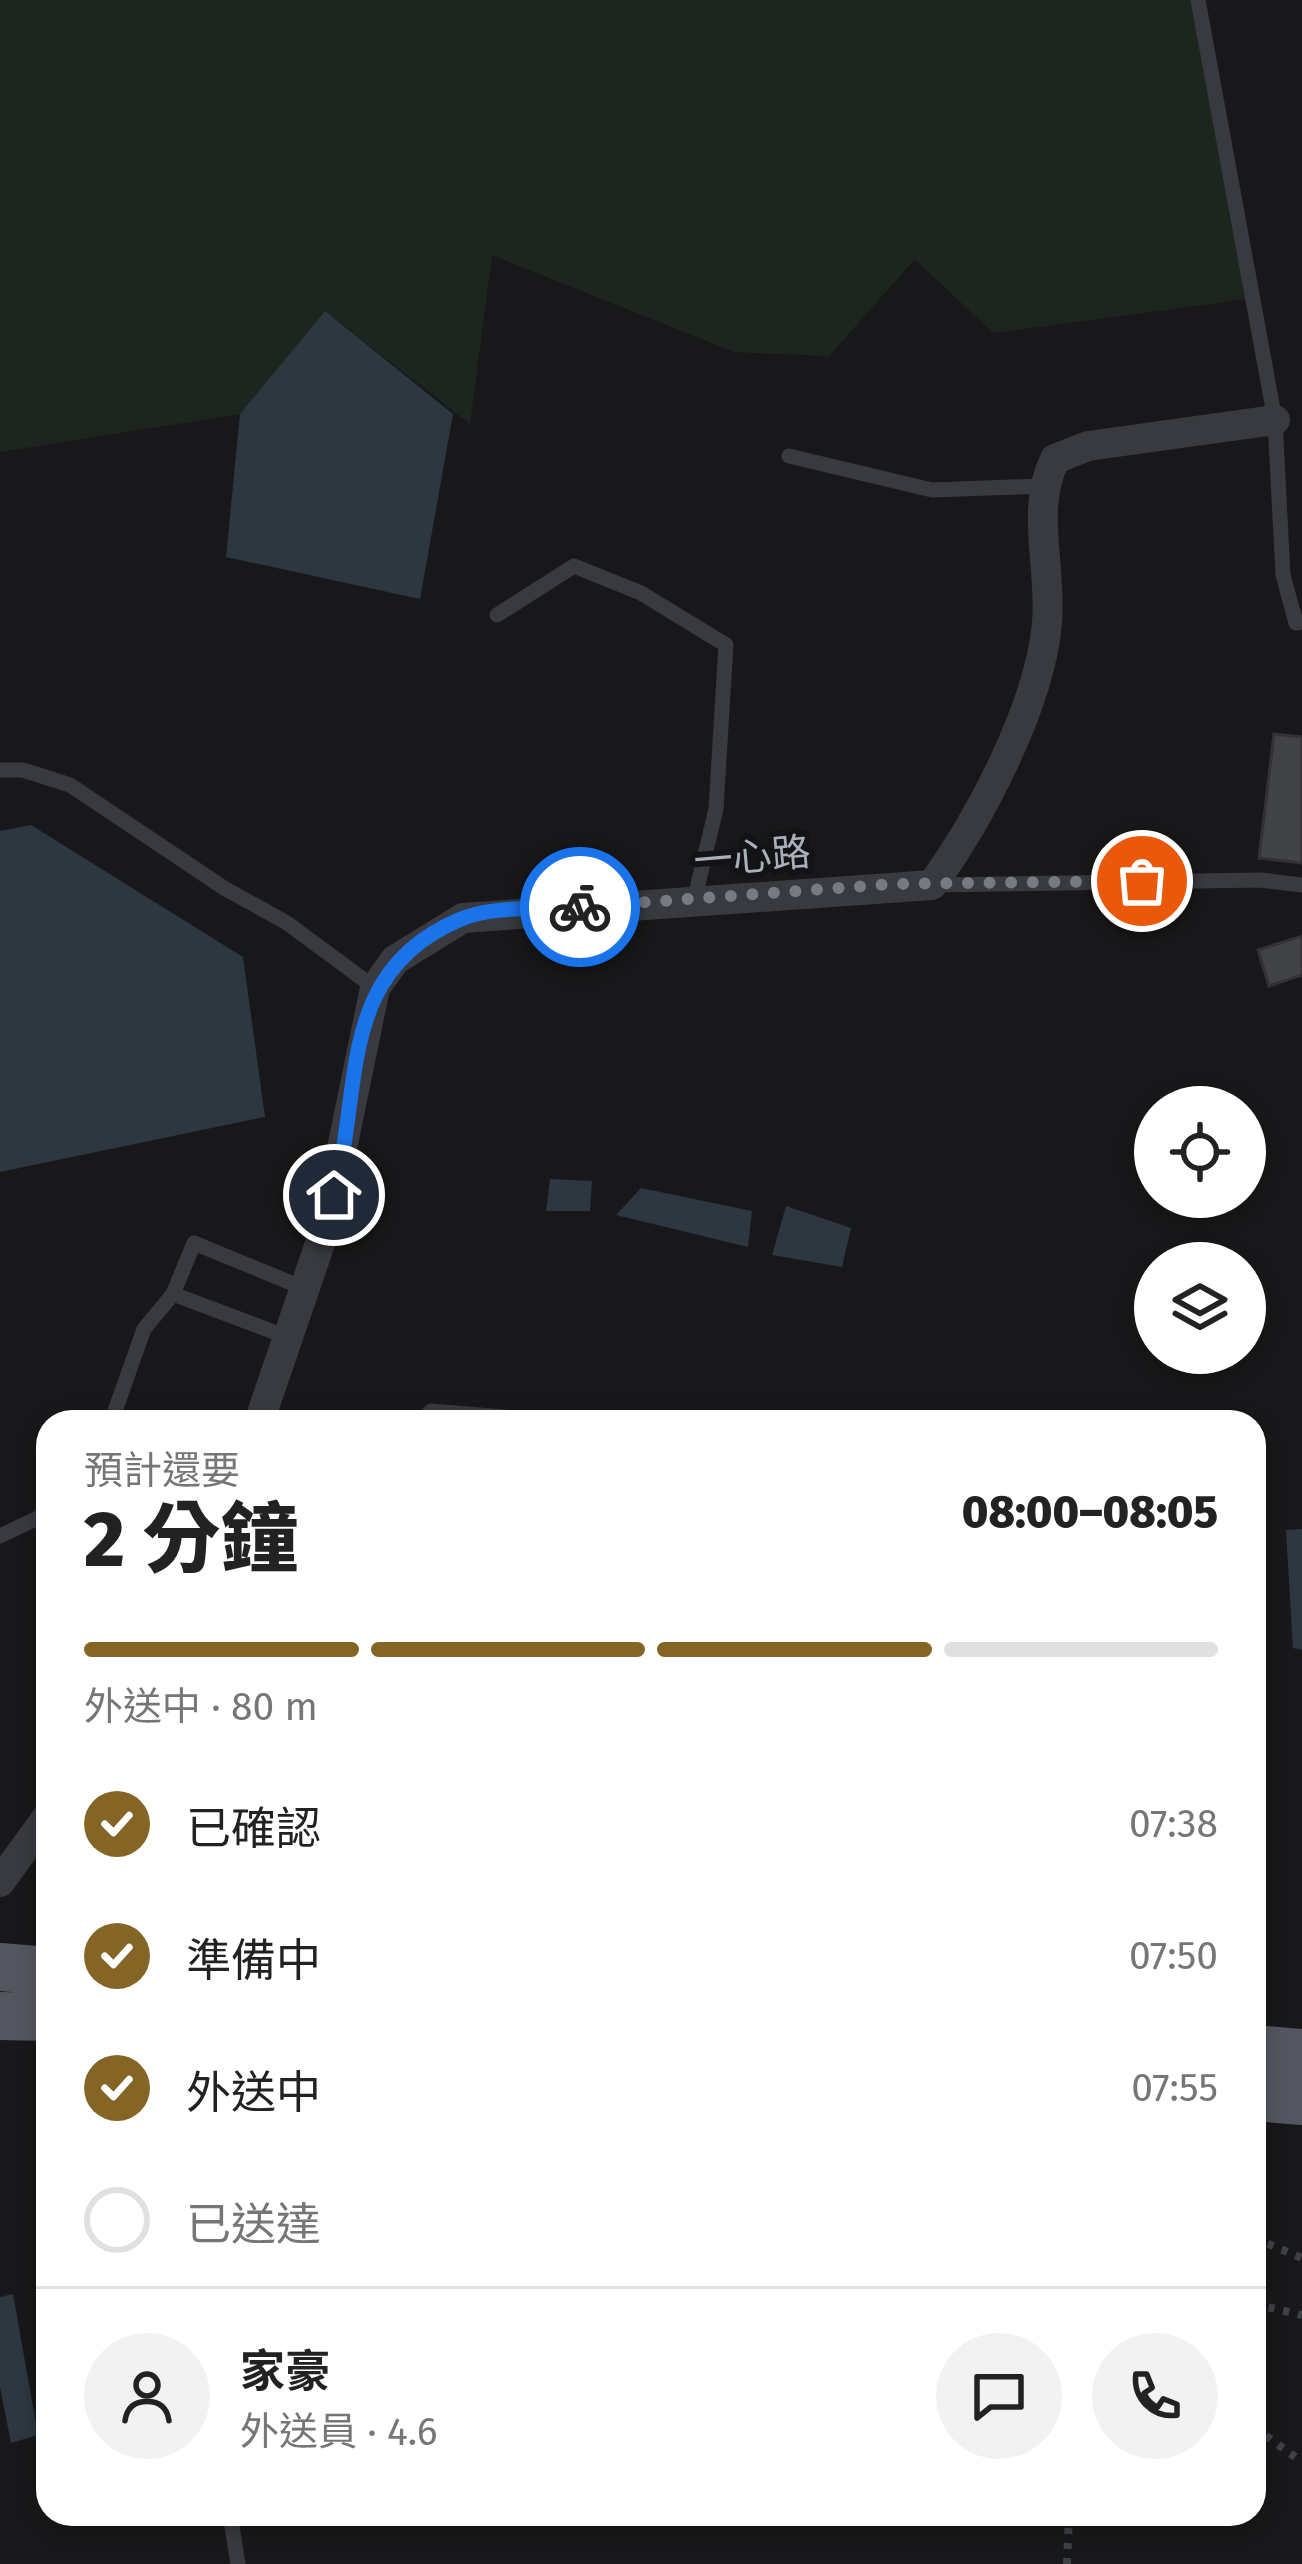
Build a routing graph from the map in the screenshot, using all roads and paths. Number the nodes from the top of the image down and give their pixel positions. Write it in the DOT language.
graph roads {
  1 [pos="1198,0"];
  2 [pos="1275,420"];
  3 [pos="788,456"];
  4 [pos="1042,486"];
  5 [pos="497,615"];
  6 [pos="1302,622"];
  7 [pos="0,770"];
  8 [pos="932,885"];
  9 [pos="1302,885"];
  10 [pos="694,901"];
  11 [pos="375,988"];
  12 [pos="301,1286"];
  13 [pos="173,1294"];
  14 [pos="287,1337"];
  15 [pos="115,1410"];
  16 [pos="263,1410"];
  17 [pos="36,1519"];
  18 [pos="0,1536"];
  19 [pos="36,1832"];
  20 [pos="0,1882"];
  21 [pos="0,1967"];
  22 [pos="36,1970"];
  23 [pos="0,2016"];
  24 [pos="36,2017"];
  25 [pos="1266,2050"];
  26 [pos="1302,2053"];
  27 [pos="1266,2098"];
  28 [pos="1302,2102"];
  29 [pos="1266,2243"];
  30 [pos="1302,2258"];
  31 [pos="1266,2307"];
  32 [pos="1302,2315"];
  33 [pos="1266,2436"];
  34 [pos="1302,2462"];
  35 [pos="232,2526"];
  36 [pos="1069,2526"];
  37 [pos="238,2564"];
  38 [pos="1067,2564"];
  1 -- 2 [label="lane"];
  2 -- 4 [label="street"];
  2 -- 6 [label="lane"];
  3 -- 4 [label="lane"];
  4 -- 8 [label="street"];
  5 -- 10 [label="lane"];
  7 -- 11 [label="lane"];
  8 -- 9 [label="lane"];
  8 -- 10 [label="street, 一心路"];
  10 -- 11 [label="street, 一心路"];
  11 -- 12 [label="street"];
  12 -- 13 [label="lane"];
  12 -- 14 [label="street"];
  13 -- 14 [label="lane"];
  13 -- 15 [label="lane"];
  14 -- 16 [label="street"];
  17 -- 18 [label="lane"];
  19 -- 20 [label="street"];
  21 -- 22 [label="main road"];
  23 -- 24 [label="main road"];
  25 -- 26 [label="main road"];
  27 -- 28 [label="main road"];
  29 -- 30 [label="path"];
  31 -- 32 [label="path"];
  33 -- 34 [label="path"];
  35 -- 37 [label="lane"];
  36 -- 38 [label="path"];
}
